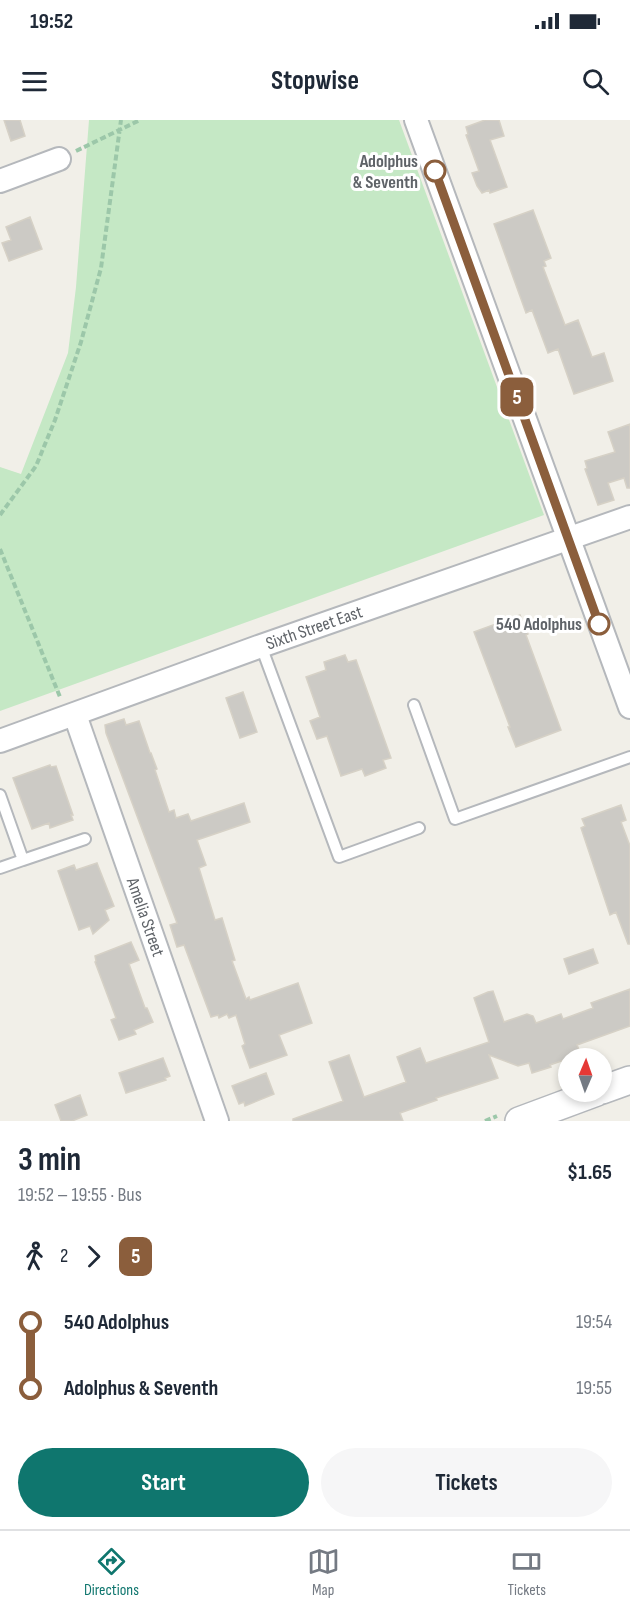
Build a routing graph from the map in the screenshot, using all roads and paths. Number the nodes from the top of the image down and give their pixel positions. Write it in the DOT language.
graph roads {
  1 [pos="121,120"];
  2 [pos="140,120"];
  3 [pos="416,120"];
  4 [pos="120,130"];
  5 [pos="59,159"];
  6 [pos="0,181"];
  7 [pos="0,515"];
  8 [pos="630,517"];
  9 [pos="568,539"];
  10 [pos="0,549"];
  11 [pos="261,646"];
  12 [pos="60,697"];
  13 [pos="414,705"];
  14 [pos="630,707"];
  15 [pos="75,715"];
  16 [pos="0,741"];
  17 [pos="630,757"];
  18 [pos="0,795"];
  19 [pos="419,828"];
  20 [pos="85,839"];
  21 [pos="23,860"];
  22 [pos="0,868"];
  23 [pos="630,1080"];
  24 [pos="612,1086"];
  25 [pos="570,1102"];
  26 [pos="217,1121"];
  27 [pos="519,1121"];
  1 -- 4 [label="path"];
  2 -- 4 [label="path"];
  3 -- 9 [label="street"];
  4 -- 5 [label="path"];
  4 -- 7 [label="path"];
  5 -- 6 [label="street"];
  8 -- 9 [label="street, Sixth Street East"];
  9 -- 11 [label="street, Sixth Street East"];
  9 -- 14 [label="street"];
  10 -- 12 [label="path"];
  11 -- 15 [label="street, Sixth Street East"];
  11 -- 19 [label="lane"];
  13 -- 17 [label="lane"];
  15 -- 16 [label="street, Sixth Street East"];
  15 -- 26 [label="street, Amelia Street"];
  18 -- 21 [label="lane"];
  20 -- 21 [label="lane"];
  21 -- 22 [label="lane"];
  23 -- 24 [label="street"];
  25 -- 27 [label="street"];
}
